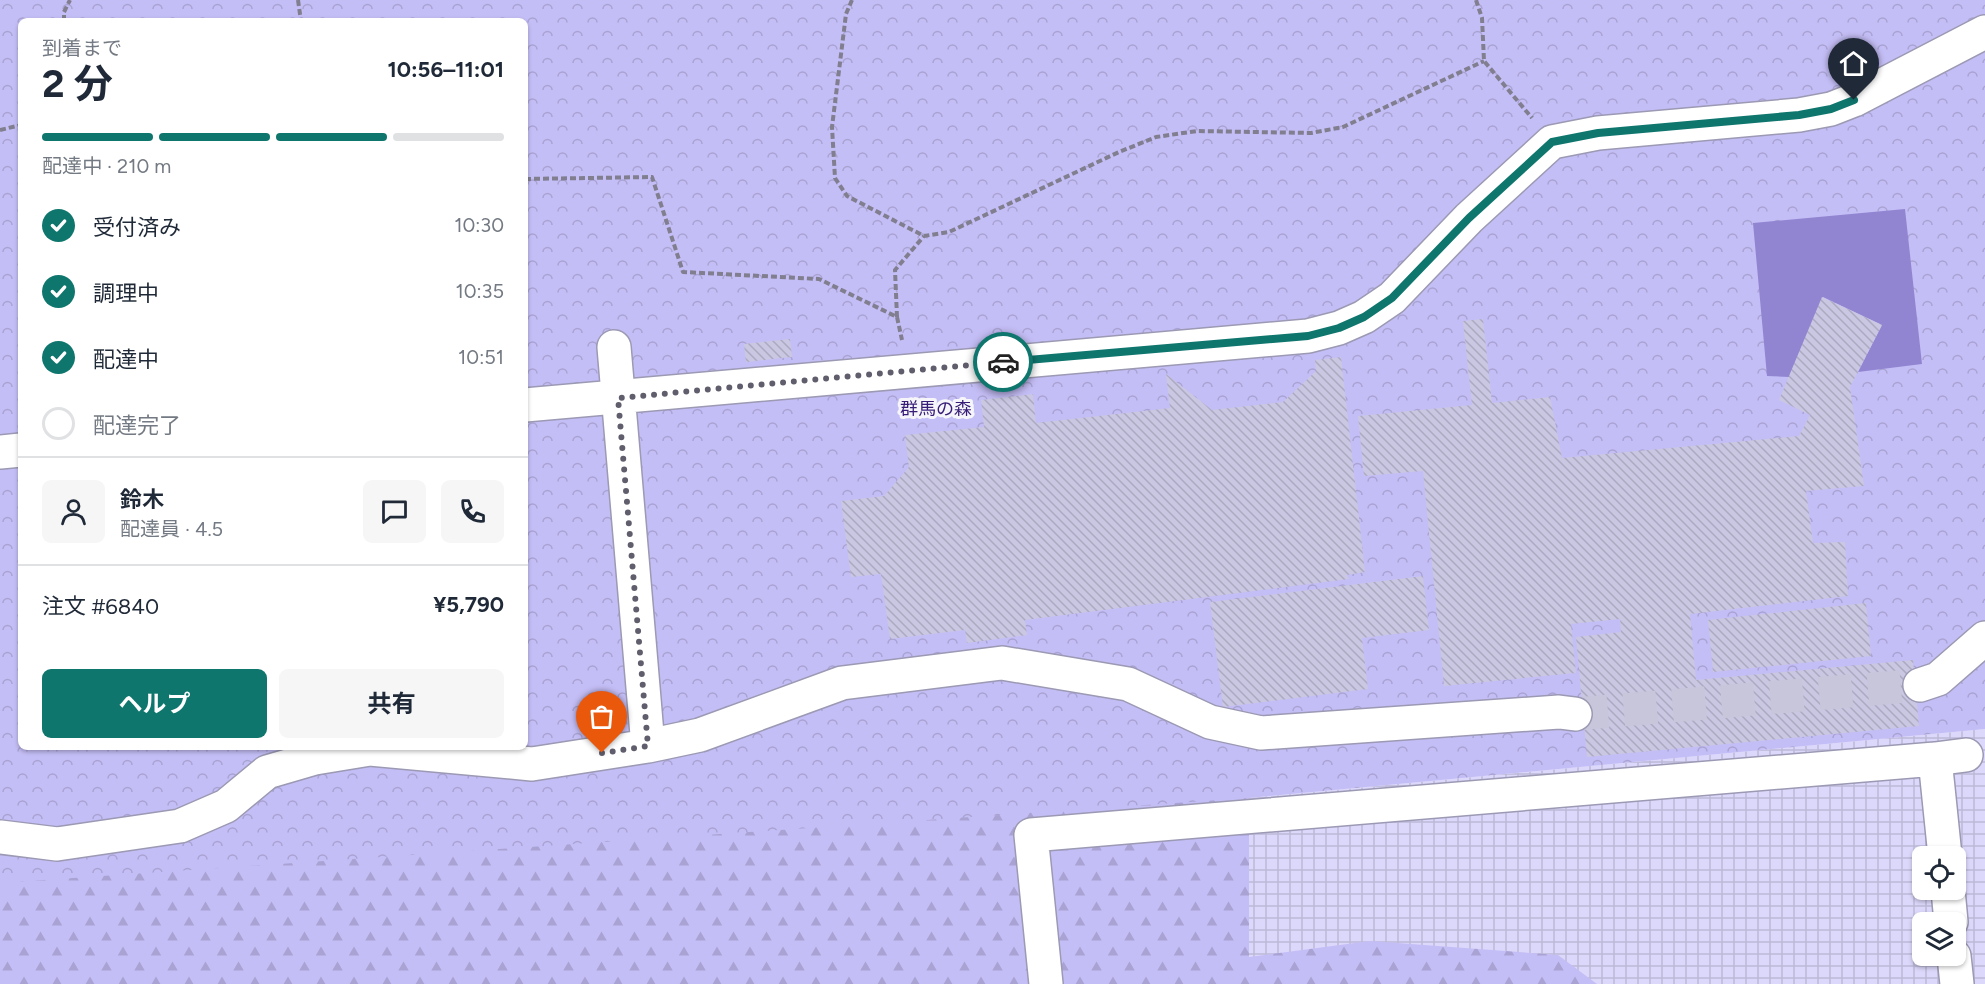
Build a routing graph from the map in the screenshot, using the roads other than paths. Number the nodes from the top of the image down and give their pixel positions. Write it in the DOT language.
graph roads {
  1 [pos="1985,32"];
  2 [pos="614,347"];
  3 [pos="618,398"];
  4 [pos="528,405"];
  5 [pos="18,450"];
  6 [pos="0,452"];
  7 [pos="1985,638"];
  8 [pos="1920,685"];
  9 [pos="1575,714"];
  10 [pos="648,746"];
  11 [pos="364,750"];
  12 [pos="381,750"];
  13 [pos="0,837"];
  14 [pos="1946,846"];
  15 [pos="1955,966"];
  16 [pos="1046,984"];
  17 [pos="1957,984"];
  1 -- 3 [label="lane"];
  2 -- 3 [label="lane"];
  3 -- 4 [label="lane"];
  3 -- 10 [label="lane"];
  5 -- 6 [label="lane"];
  7 -- 8 [label="lane"];
  9 -- 10 [label="lane"];
  10 -- 12 [label="lane"];
  11 -- 13 [label="lane"];
  14 -- 16 [label="lane"];
  15 -- 17 [label="lane"];
}
